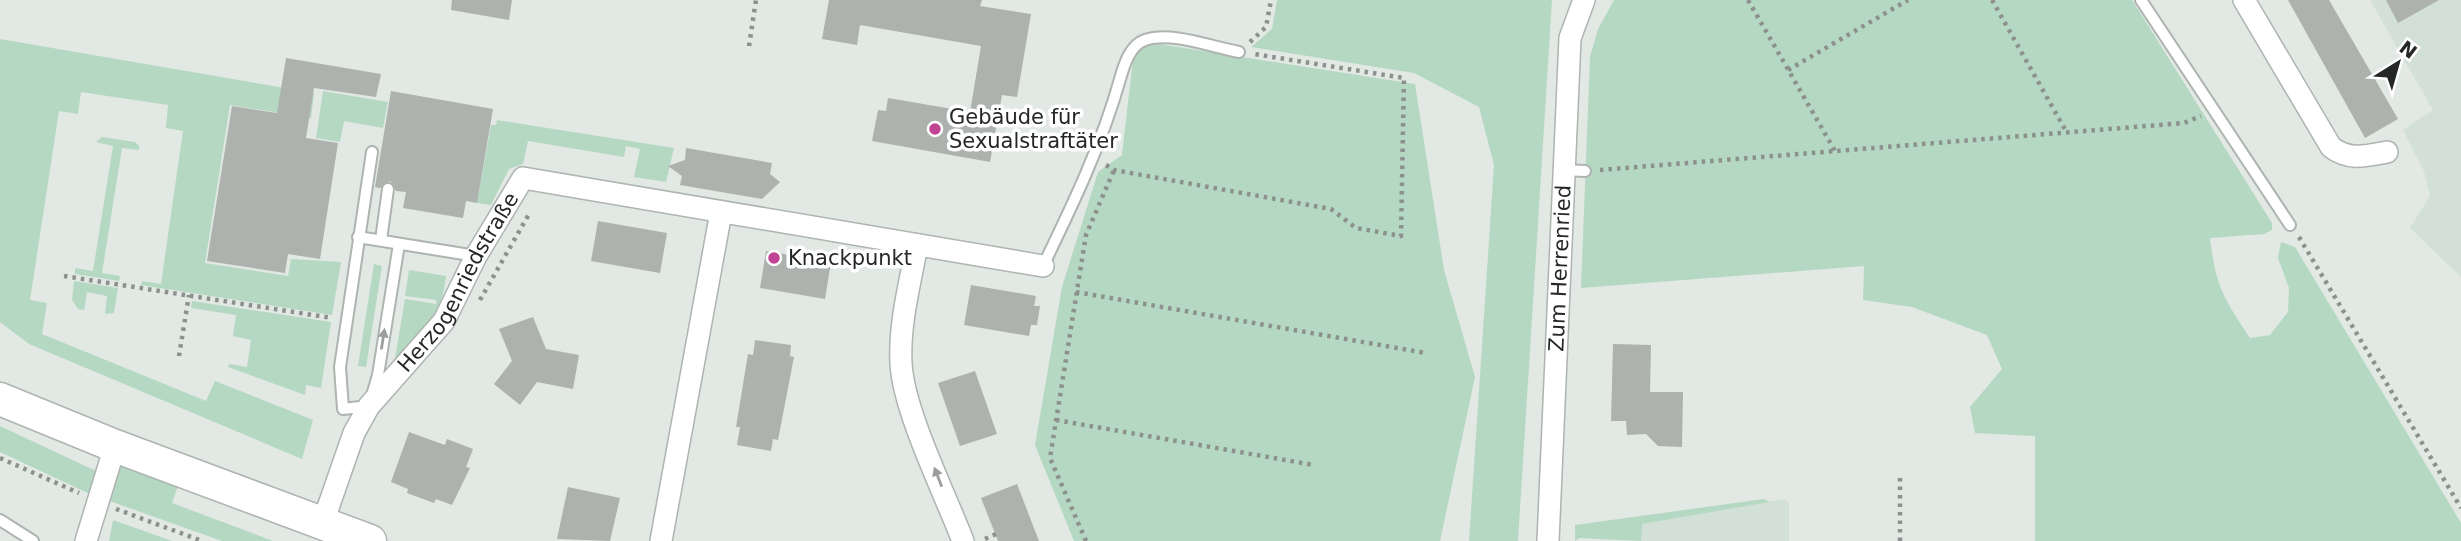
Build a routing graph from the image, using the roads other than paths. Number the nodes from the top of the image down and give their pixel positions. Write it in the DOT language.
graph roads {
  1 [pos="2141,0"];
  2 [pos="2244,0"];
  3 [pos="1581,2"];
  4 [pos="1239,52"];
  5 [pos="372,152"];
  6 [pos="2387,152"];
  7 [pos="1563,170"];
  8 [pos="1585,171"];
  9 [pos="388,189"];
  10 [pos="721,212"];
  11 [pos="2290,225"];
  12 [pos="358,237"];
  13 [pos="381,240"];
  14 [pos="399,244"];
  15 [pos="916,245"];
  16 [pos="476,256"];
  17 [pos="1043,267"];
  18 [pos="0,399"];
  19 [pos="369,406"];
  20 [pos="115,446"];
  21 [pos="0,520"];
  22 [pos="323,525"];
  23 [pos="978,540"];
  24 [pos="33,541"];
  25 [pos="86,541"];
  26 [pos="370,541"];
  27 [pos="661,541"];
  28 [pos="1548,541"];
  1 -- 11 [label="lane"];
  2 -- 6 [label="street"];
  3 -- 7 [label="street, Zum Herrenried"];
  4 -- 17 [label="lane"];
  5 -- 12 [label="lane"];
  7 -- 8 [label="lane"];
  7 -- 28 [label="street, Zum Herrenried"];
  9 -- 13 [label="lane"];
  10 -- 15 [label="street, Herzogenriedstraße"];
  10 -- 16 [label="street, Herzogenriedstraße"];
  10 -- 27 [label="street"];
  12 -- 13 [label="lane"];
  12 -- 19 [label="lane"];
  13 -- 14 [label="lane"];
  14 -- 16 [label="lane"];
  19 -- 14 [label="lane, one-way"];
  15 -- 17 [label="street, Herzogenriedstraße"];
  23 -- 15 [label="street, one-way"];
  16 -- 19 [label="street, Herzogenriedstraße"];
  18 -- 20 [label="street"];
  19 -- 22 [label="street, Herzogenriedstraße"];
  20 -- 22 [label="street"];
  20 -- 25 [label="street"];
  21 -- 24 [label="lane"];
  22 -- 26 [label="street"];
}
